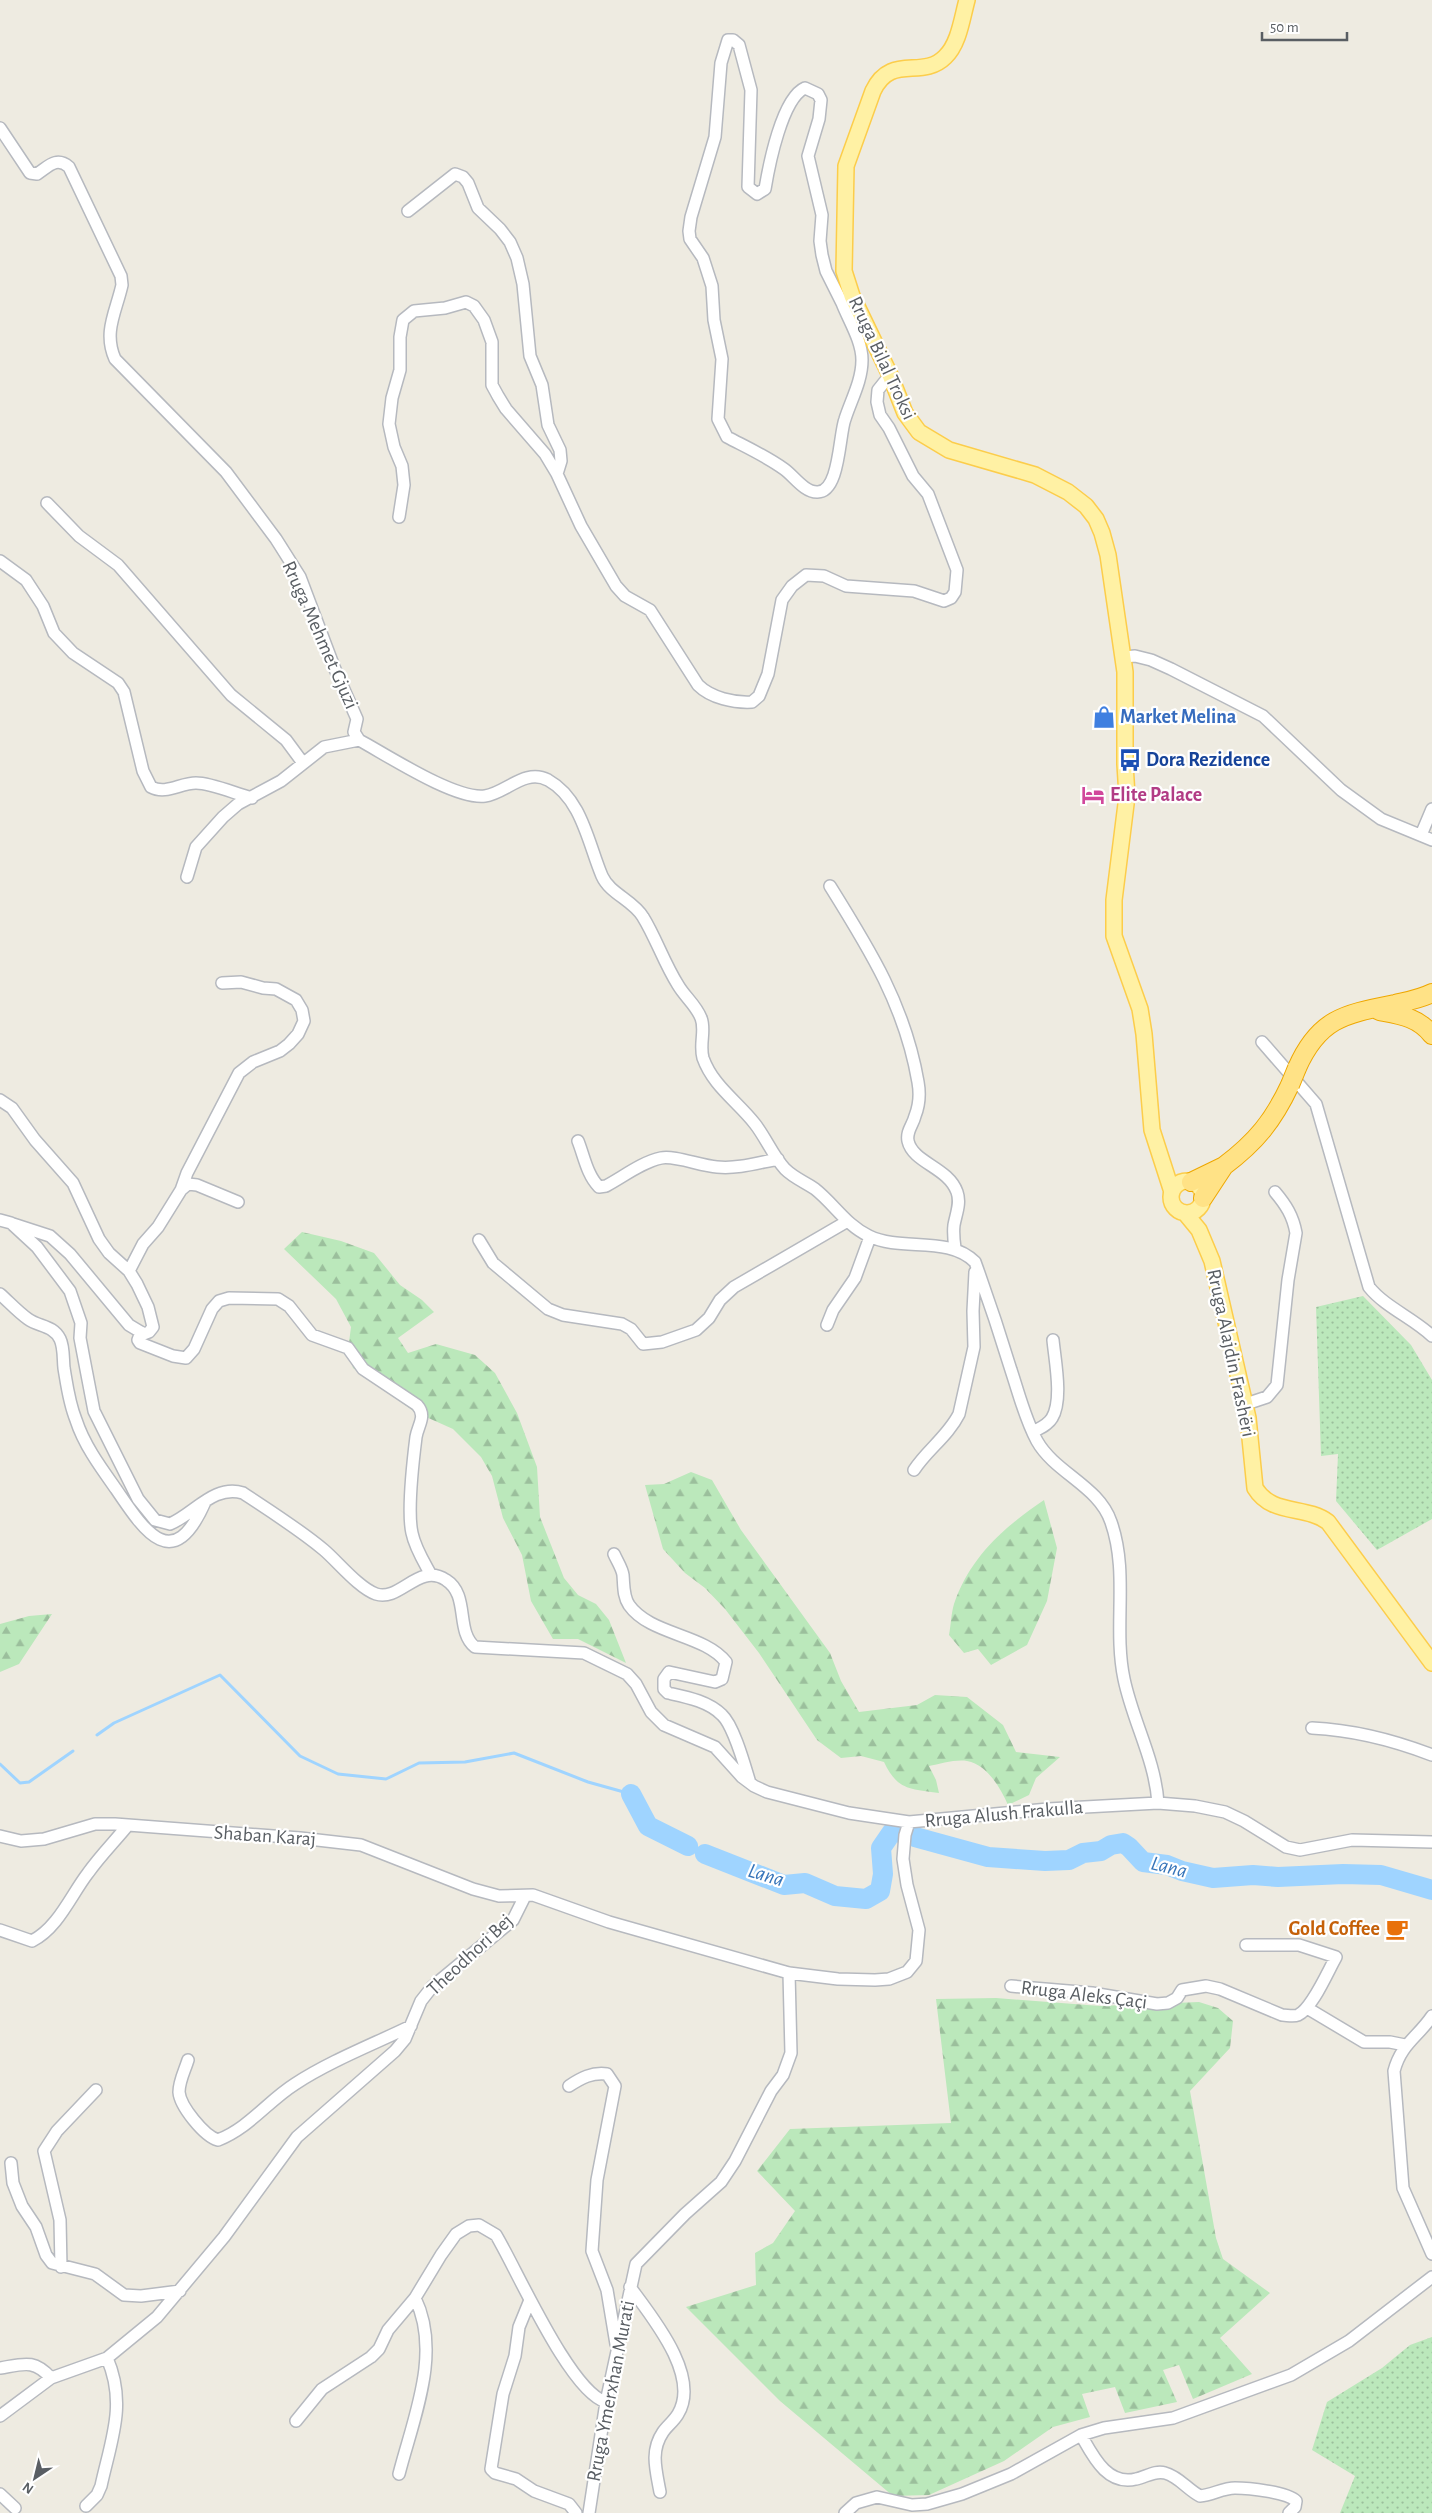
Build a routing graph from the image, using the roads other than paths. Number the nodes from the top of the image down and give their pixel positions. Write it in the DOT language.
graph roads {
  1 [pos="967,0"];
  2 [pos="0,128"];
  3 [pos="408,211"];
  4 [pos="847,299"];
  5 [pos="890,375"];
  6 [pos="557,474"];
  7 [pos="47,502"];
  8 [pos="400,517"];
  9 [pos="0,561"];
  10 [pos="1124,657"];
  11 [pos="359,740"];
  12 [pos="304,763"];
  13 [pos="252,798"];
  14 [pos="1432,809"];
  15 [pos="1420,835"];
  16 [pos="1432,840"];
  17 [pos="187,877"];
  18 [pos="830,886"];
  19 [pos="222,983"];
  20 [pos="1432,993"];
  21 [pos="1368,1009"];
  22 [pos="1432,1035"];
  23 [pos="1262,1042"];
  24 [pos="0,1100"];
  25 [pos="578,1141"];
  26 [pos="778,1159"];
  27 [pos="1224,1166"];
  28 [pos="1181,1185"];
  29 [pos="180,1190"];
  30 [pos="1275,1192"];
  31 [pos="238,1202"];
  32 [pos="1196,1206"];
  33 [pos="6,1222"];
  34 [pos="846,1222"];
  35 [pos="870,1237"];
  36 [pos="478,1240"];
  37 [pos="955,1248"];
  38 [pos="975,1262"];
  39 [pos="129,1271"];
  40 [pos="0,1294"];
  41 [pos="827,1324"];
  42 [pos="141,1332"];
  43 [pos="1432,1336"];
  44 [pos="1053,1340"];
  45 [pos="1246,1404"];
  46 [pos="1033,1432"];
  47 [pos="914,1470"];
  48 [pos="206,1502"];
  49 [pos="614,1554"];
  50 [pos="431,1575"];
  51 [pos="1432,1663"];
  52 [pos="1312,1728"];
  53 [pos="1432,1756"];
  54 [pos="750,1783"];
  55 [pos="1158,1803"];
  56 [pos="909,1822"];
  57 [pos="128,1825"];
  58 [pos="0,1836"];
  59 [pos="1432,1842"];
  60 [pos="524,1896"];
  61 [pos="0,1930"];
  62 [pos="1246,1946"];
  63 [pos="789,1973"];
  64 [pos="1011,1986"];
  65 [pos="1307,2008"];
  66 [pos="1432,2016"];
  67 [pos="411,2026"];
  68 [pos="1406,2045"];
  69 [pos="188,2060"];
  70 [pos="569,2086"];
  71 [pos="96,2090"];
  72 [pos="11,2163"];
  73 [pos="1432,2254"];
  74 [pos="61,2266"];
  75 [pos="1432,2277"];
  76 [pos="630,2287"];
  77 [pos="180,2291"];
  78 [pos="415,2298"];
  79 [pos="530,2300"];
  80 [pos="618,2350"];
  81 [pos="107,2358"];
  82 [pos="0,2368"];
  83 [pos="52,2378"];
  84 [pos="606,2402"];
  85 [pos="0,2416"];
  86 [pos="296,2421"];
  87 [pos="1081,2435"];
  88 [pos="399,2474"];
  89 [pos="660,2492"];
  90 [pos="0,2494"];
  91 [pos="86,2506"];
  92 [pos="15,2508"];
  93 [pos="576,2513"];
  94 [pos="589,2513"];
  95 [pos="845,2513"];
  96 [pos="1289,2513"];
  1 -- 4 [label="main road, Rruga Bilal Troksi"];
  2 -- 11 [label="street, Rruga Mehmet Gjuzi"];
  3 -- 6 [label="street"];
  4 -- 4 [label="street"];
  4 -- 5 [label="main road, Rruga Bilal Troksi"];
  5 -- 6 [label="street"];
  5 -- 10 [label="main road, Rruga Bilal Troksi"];
  6 -- 8 [label="street"];
  7 -- 12 [label="street"];
  9 -- 13 [label="street"];
  10 -- 15 [label="street"];
  10 -- 28 [label="main road, Rruga Alajdin Frashëri"];
  11 -- 12 [label="street"];
  11 -- 26 [label="street"];
  12 -- 13 [label="street"];
  13 -- 17 [label="street"];
  14 -- 15 [label="street"];
  15 -- 16 [label="street"];
  18 -- 37 [label="street"];
  19 -- 29 [label="street"];
  20 -- 21 [label="highway"];
  21 -- 22 [label="highway"];
  21 -- 27 [label="highway, bridge"];
  23 -- 43 [label="street"];
  24 -- 39 [label="street"];
  25 -- 26 [label="street"];
  26 -- 34 [label="street"];
  27 -- 28 [label="highway"];
  27 -- 32 [label="highway"];
  28 -- 32 [label="main road, Rruga Alajdin Frashëri"];
  28 -- 32 [label="main road, Rruga Alajdin Frashëri"];
  29 -- 31 [label="street"];
  29 -- 39 [label="street"];
  30 -- 45 [label="street"];
  32 -- 45 [label="main road, Rruga Alajdin Frashëri"];
  33 -- 42 [label="street"];
  33 -- 48 [label="street"];
  34 -- 35 [label="street"];
  34 -- 36 [label="street"];
  35 -- 37 [label="street"];
  35 -- 41 [label="street"];
  37 -- 38 [label="street"];
  38 -- 46 [label="street"];
  38 -- 47 [label="street"];
  39 -- 42 [label="street"];
  40 -- 48 [label="street"];
  42 -- 50 [label="street"];
  44 -- 46 [label="street"];
  45 -- 51 [label="main road, Rruga Alajdin Frashëri"];
  46 -- 55 [label="street"];
  48 -- 50 [label="street"];
  49 -- 54 [label="street"];
  50 -- 54 [label="street"];
  52 -- 53 [label="street"];
  54 -- 56 [label="street"];
  55 -- 56 [label="street, Rruga Alush Frakulla"];
  55 -- 59 [label="street, Rruga Alush Frakulla"];
  56 -- 63 [label="street, Rruga Alush Frakulla"];
  57 -- 58 [label="street, Shaban Karaj"];
  57 -- 60 [label="street, Shaban Karaj"];
  57 -- 61 [label="street"];
  60 -- 63 [label="street, Theodhori Bej"];
  60 -- 67 [label="street, Theodhori Bej"];
  62 -- 65 [label="street"];
  63 -- 76 [label="street"];
  64 -- 65 [label="street, Rruga Aleks Çaçi"];
  65 -- 68 [label="street"];
  66 -- 68 [label="street"];
  67 -- 69 [label="street"];
  67 -- 77 [label="street, Theodhori Bej"];
  68 -- 73 [label="street"];
  70 -- 80 [label="street"];
  71 -- 74 [label="street"];
  72 -- 74 [label="street"];
  74 -- 77 [label="street"];
  75 -- 87 [label="street"];
  76 -- 80 [label="street, Rruga Ymerxhan Murati"];
  76 -- 89 [label="street, Rruga Ymerxhan Murati"];
  77 -- 81 [label="street, Theodhori Bej"];
  78 -- 79 [label="street"];
  78 -- 86 [label="street"];
  78 -- 88 [label="street"];
  79 -- 84 [label="street"];
  79 -- 93 [label="street, Rruga Ymerxhan Murati"];
  80 -- 84 [label="street, Rruga Ymerxhan Murati"];
  81 -- 83 [label="street, Theodhori Bej"];
  81 -- 91 [label="street"];
  82 -- 83 [label="street"];
  83 -- 85 [label="street, Theodhori Bej"];
  84 -- 94 [label="street, Rruga Ymerxhan Murati"];
  87 -- 95 [label="street"];
  87 -- 96 [label="street"];
  90 -- 92 [label="street"];
}
